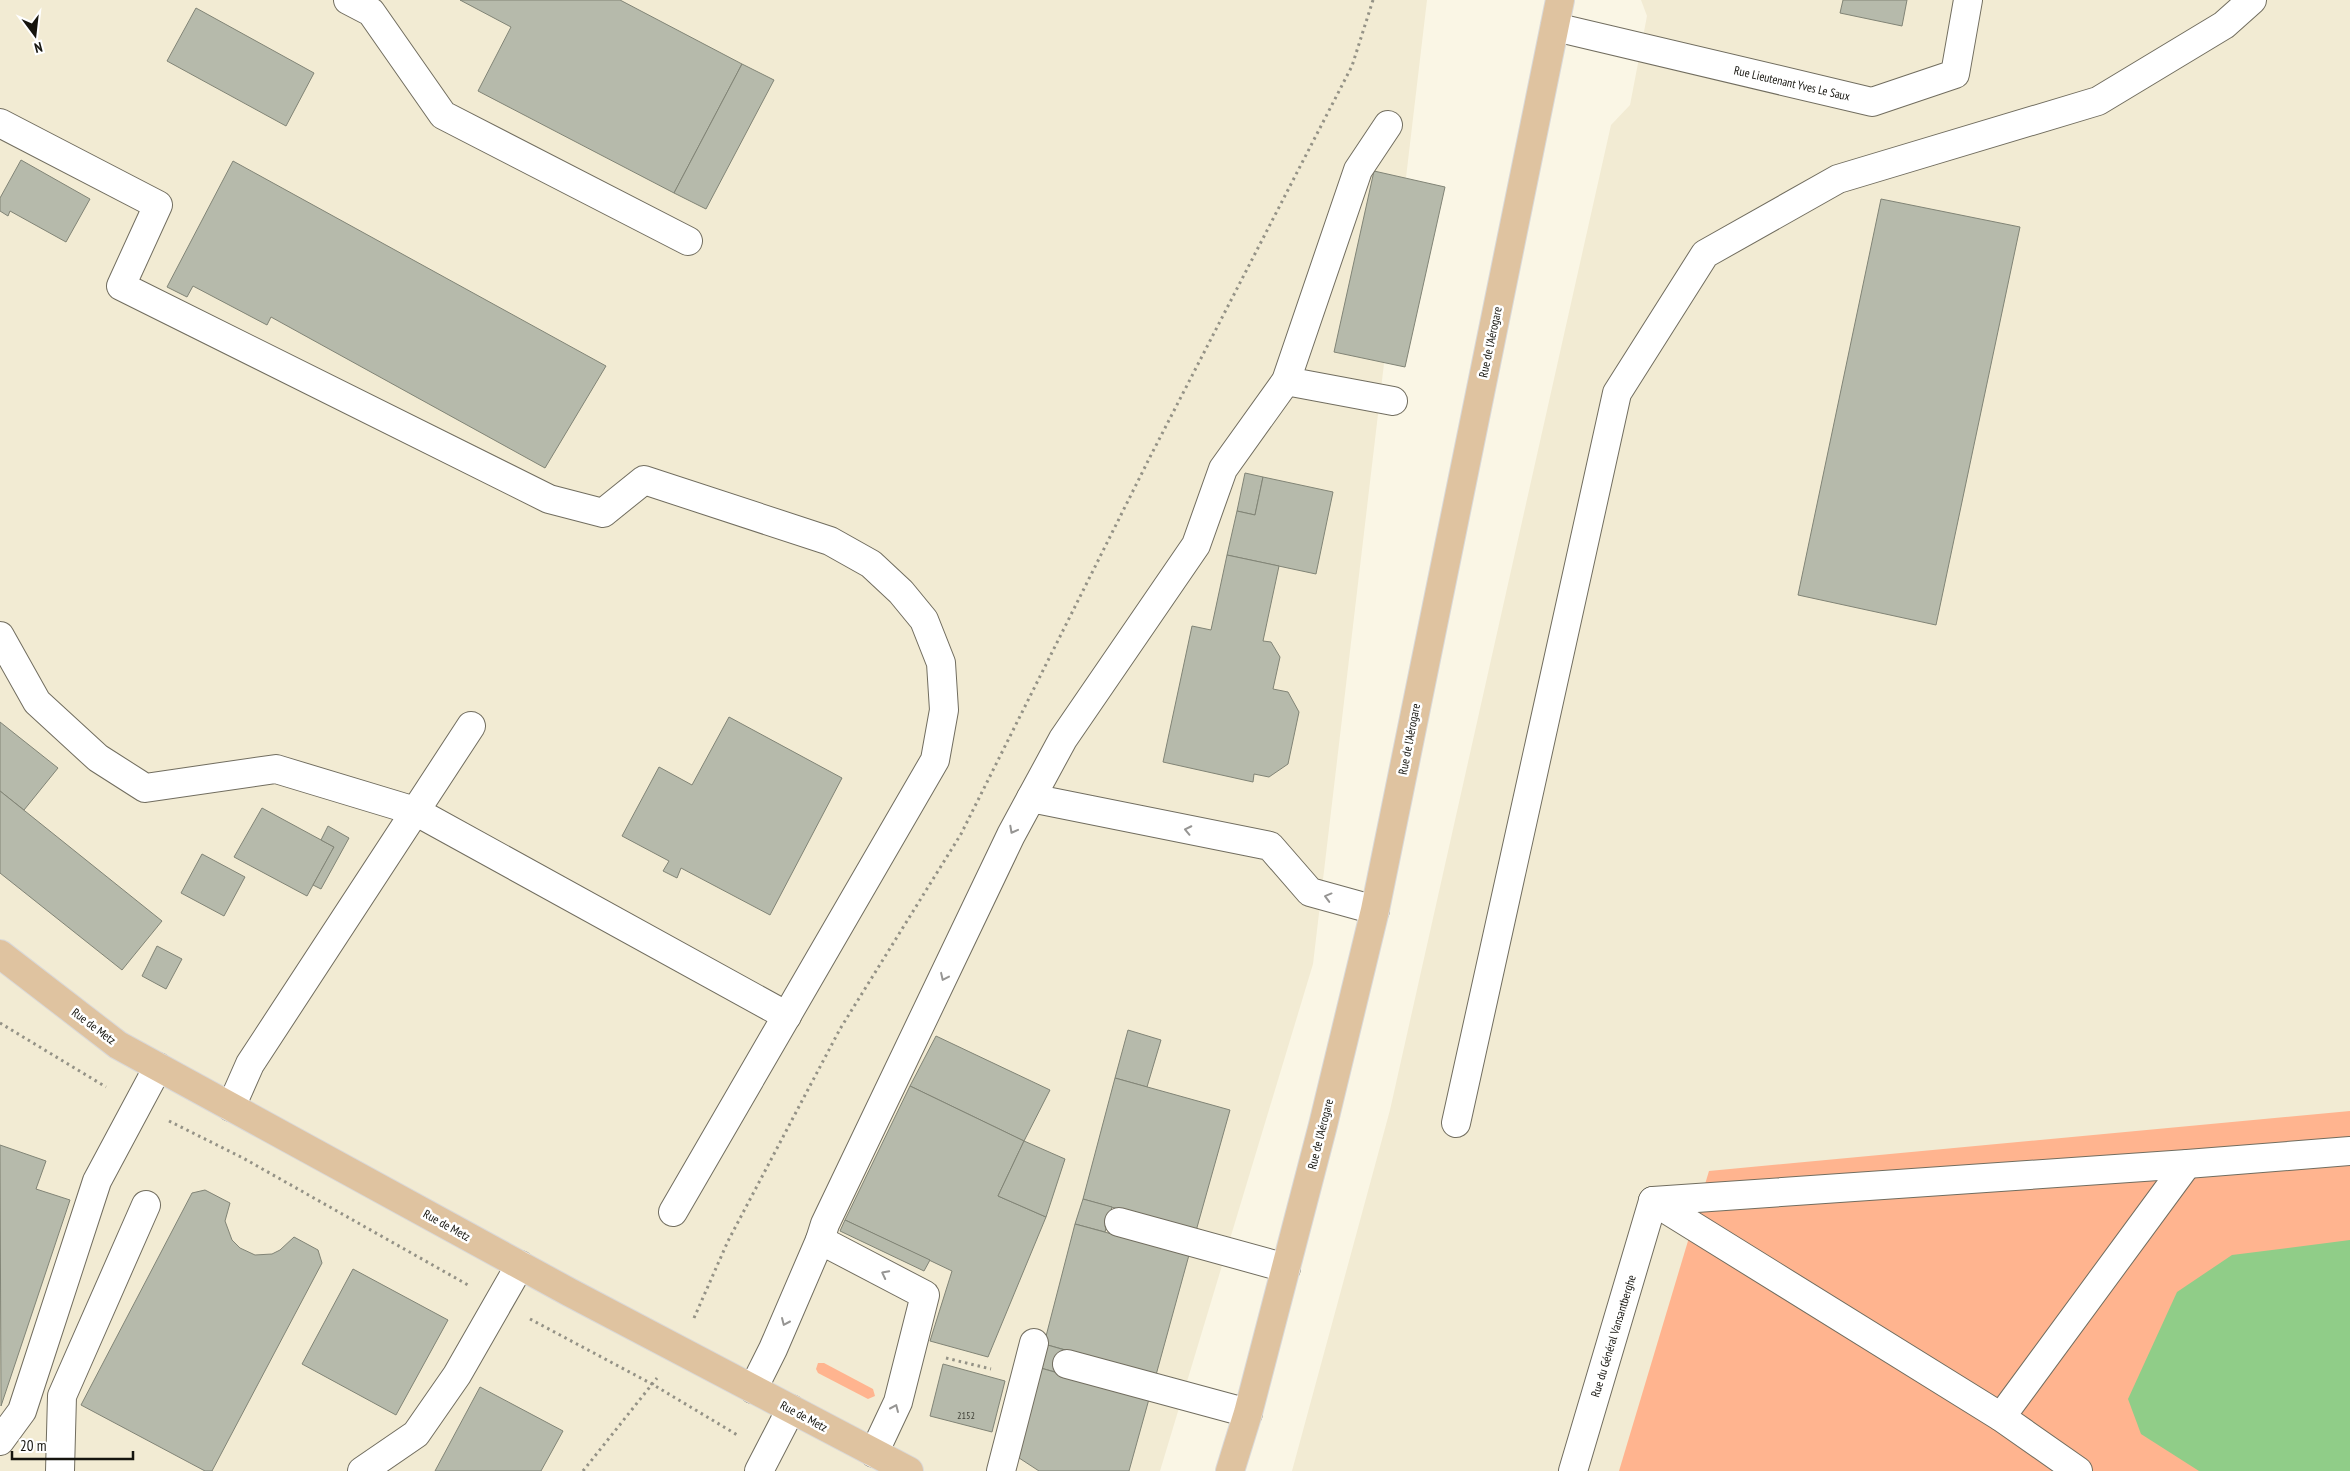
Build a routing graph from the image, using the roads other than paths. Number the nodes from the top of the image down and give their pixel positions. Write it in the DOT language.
graph roads {
  1 [pos="348,0"];
  2 [pos="1560,0"];
  3 [pos="1968,0"];
  4 [pos="2252,0"];
  5 [pos="1555,27"];
  6 [pos="0,123"];
  7 [pos="1388,125"];
  8 [pos="688,241"];
  9 [pos="1286,381"];
  10 [pos="1393,401"];
  11 [pos="0,636"];
  12 [pos="471,726"];
  13 [pos="1031,798"];
  14 [pos="415,811"];
  15 [pos="1375,910"];
  16 [pos="0,954"];
  17 [pos="787,1016"];
  18 [pos="158,1067"];
  19 [pos="231,1107"];
  20 [pos="1456,1123"];
  21 [pos="2350,1151"];
  22 [pos="2187,1164"];
  23 [pos="1653,1201"];
  24 [pos="146,1205"];
  25 [pos="673,1212"];
  26 [pos="1119,1222"];
  27 [pos="820,1240"];
  28 [pos="520,1265"];
  29 [pos="1286,1268"];
  30 [pos="1034,1343"];
  31 [pos="1067,1364"];
  32 [pos="753,1390"];
  33 [pos="791,1409"];
  34 [pos="1248,1413"];
  35 [pos="2002,1417"];
  36 [pos="0,1441"];
  37 [pos="874,1453"];
  38 [pos="764,1462"];
  39 [pos="60,1471"];
  40 [pos="362,1471"];
  41 [pos="909,1471"];
  42 [pos="1001,1471"];
  43 [pos="1230,1471"];
  44 [pos="1572,1471"];
  45 [pos="2078,1471"];
  1 -- 8 [label="street"];
  2 -- 5 [label="main road, Rue de l'Aérogare"];
  3 -- 5 [label="street, Rue Lieutenant Yves Le Saux"];
  4 -- 20 [label="street"];
  5 -- 15 [label="main road, Rue de l'Aérogare"];
  6 -- 17 [label="street"];
  7 -- 9 [label="street"];
  9 -- 10 [label="street"];
  9 -- 13 [label="street"];
  11 -- 14 [label="street"];
  12 -- 14 [label="street"];
  15 -- 13 [label="street, one-way"];
  13 -- 27 [label="street, one-way"];
  14 -- 17 [label="street"];
  14 -- 19 [label="street"];
  15 -- 29 [label="main road, Rue de l'Aérogare"];
  16 -- 18 [label="main road, Rue de Metz"];
  17 -- 25 [label="street"];
  18 -- 19 [label="main road, Rue de Metz"];
  18 -- 36 [label="street"];
  19 -- 28 [label="main road, Rue de Metz"];
  21 -- 22 [label="street"];
  22 -- 23 [label="street"];
  22 -- 35 [label="street"];
  23 -- 35 [label="street"];
  23 -- 44 [label="street, Rue du Général Vansantberghe"];
  24 -- 39 [label="street"];
  26 -- 29 [label="street"];
  27 -- 32 [label="street, one-way"];
  37 -- 27 [label="street, one-way"];
  28 -- 32 [label="main road, Rue de Metz"];
  28 -- 40 [label="street"];
  29 -- 34 [label="main road, Rue de l'Aérogare"];
  30 -- 42 [label="street"];
  31 -- 34 [label="street"];
  32 -- 33 [label="main road, Rue de Metz"];
  33 -- 37 [label="main road, Rue de Metz"];
  33 -- 38 [label="street"];
  34 -- 43 [label="main road, Rue de l'Aérogare"];
  35 -- 45 [label="street"];
  37 -- 41 [label="main road, Rue de Metz"];
}
